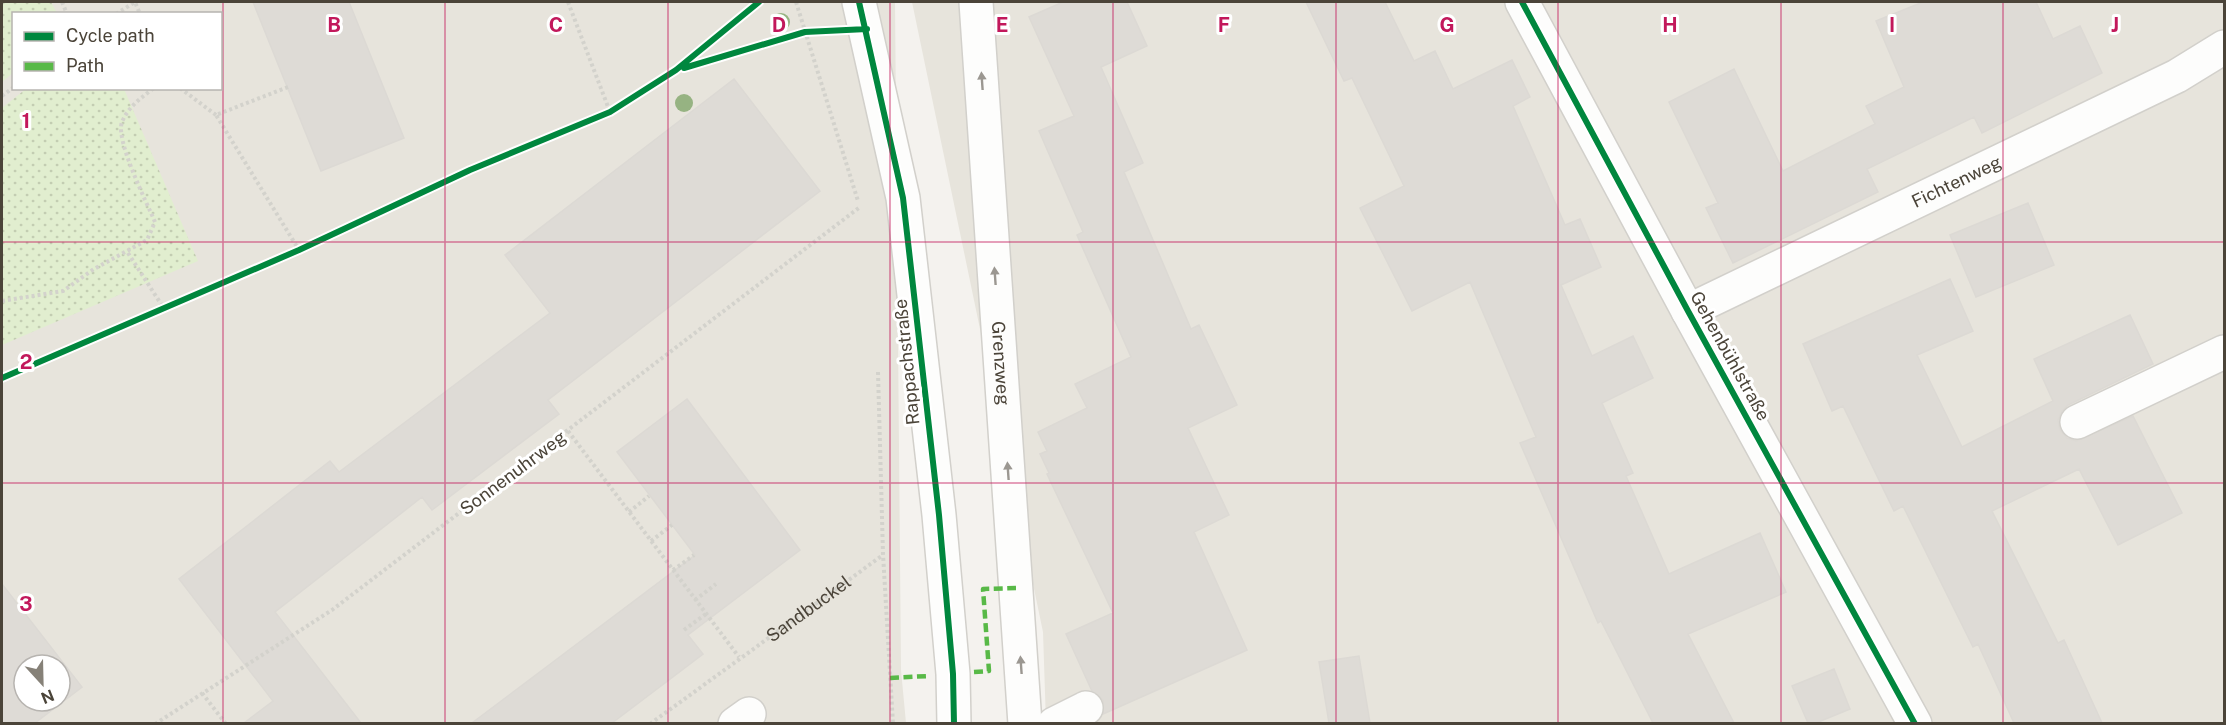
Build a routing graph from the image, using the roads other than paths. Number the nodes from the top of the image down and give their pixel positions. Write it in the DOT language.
graph roads {
  1 [pos="859,2"];
  2 [pos="976,2"];
  3 [pos="1522,2"];
  4 [pos="2224,47"];
  5 [pos="1688,311"];
  6 [pos="2224,352"];
  7 [pos="2077,422"];
  8 [pos="1086,708"];
  9 [pos="954,723"];
  10 [pos="1025,723"];
  11 [pos="1053,723"];
  12 [pos="1915,723"];
  1 -- 9 [label="street, Rappachstraße"];
  10 -- 2 [label="street, Grenzweg, one-way"];
  3 -- 5 [label="street, Gehenbühlstraße"];
  4 -- 5 [label="street, Fichtenweg"];
  5 -- 12 [label="street, Gehenbühlstraße"];
  6 -- 7 [label="street"];
  8 -- 11 [label="street"];
}
